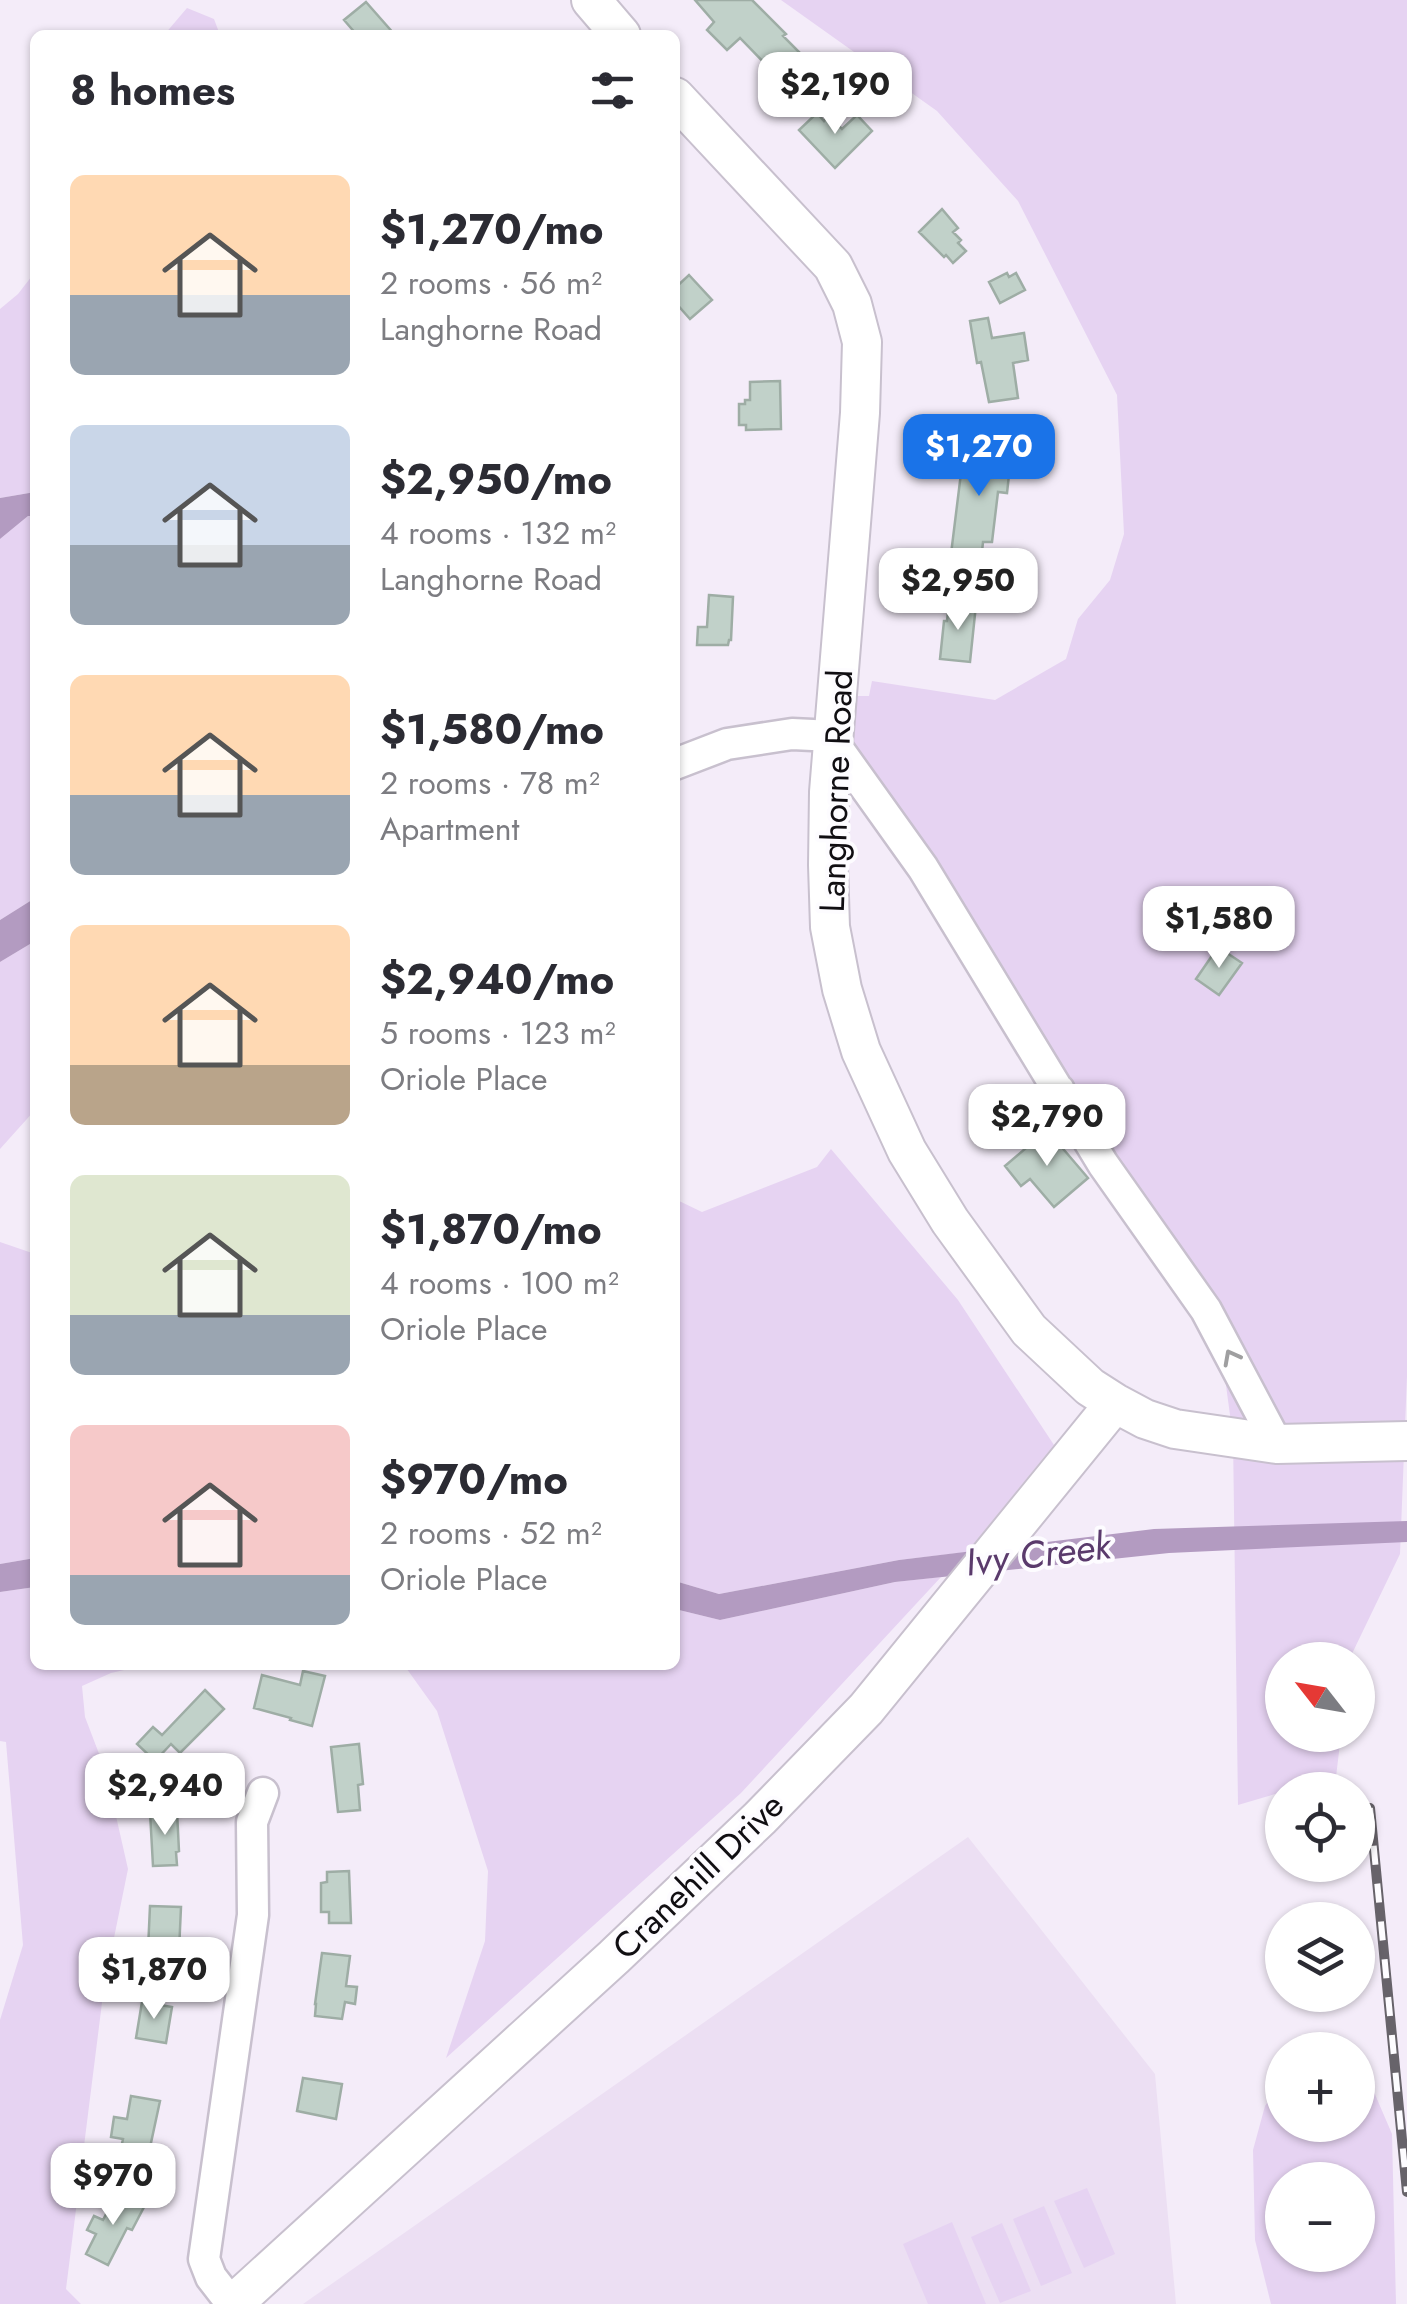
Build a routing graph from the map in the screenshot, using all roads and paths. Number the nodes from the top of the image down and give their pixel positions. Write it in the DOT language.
graph roads {
  1 [pos="591,0"];
  2 [pos="617,30"];
  3 [pos="680,102"];
  4 [pos="833,739"];
  5 [pos="680,762"];
  6 [pos="1066,1102"];
  7 [pos="1000,1130"];
  8 [pos="1115,1403"];
  9 [pos="1407,1441"];
  10 [pos="1277,1444"];
  11 [pos="263,1793"];
  12 [pos="233,2304"];
  1 -- 2 [label="main road"];
  3 -- 4 [label="main road, Langhorne Road"];
  4 -- 5 [label="street"];
  4 -- 6 [label="street"];
  4 -- 8 [label="main road, Langhorne Road"];
  6 -- 7 [label="street"];
  10 -- 6 [label="street, one-way"];
  8 -- 10 [label="main road, Langhorne Road"];
  8 -- 12 [label="main road, Cranehill Drive"];
  9 -- 10 [label="main road, Langhorne Road"];
  11 -- 12 [label="street"];
}
